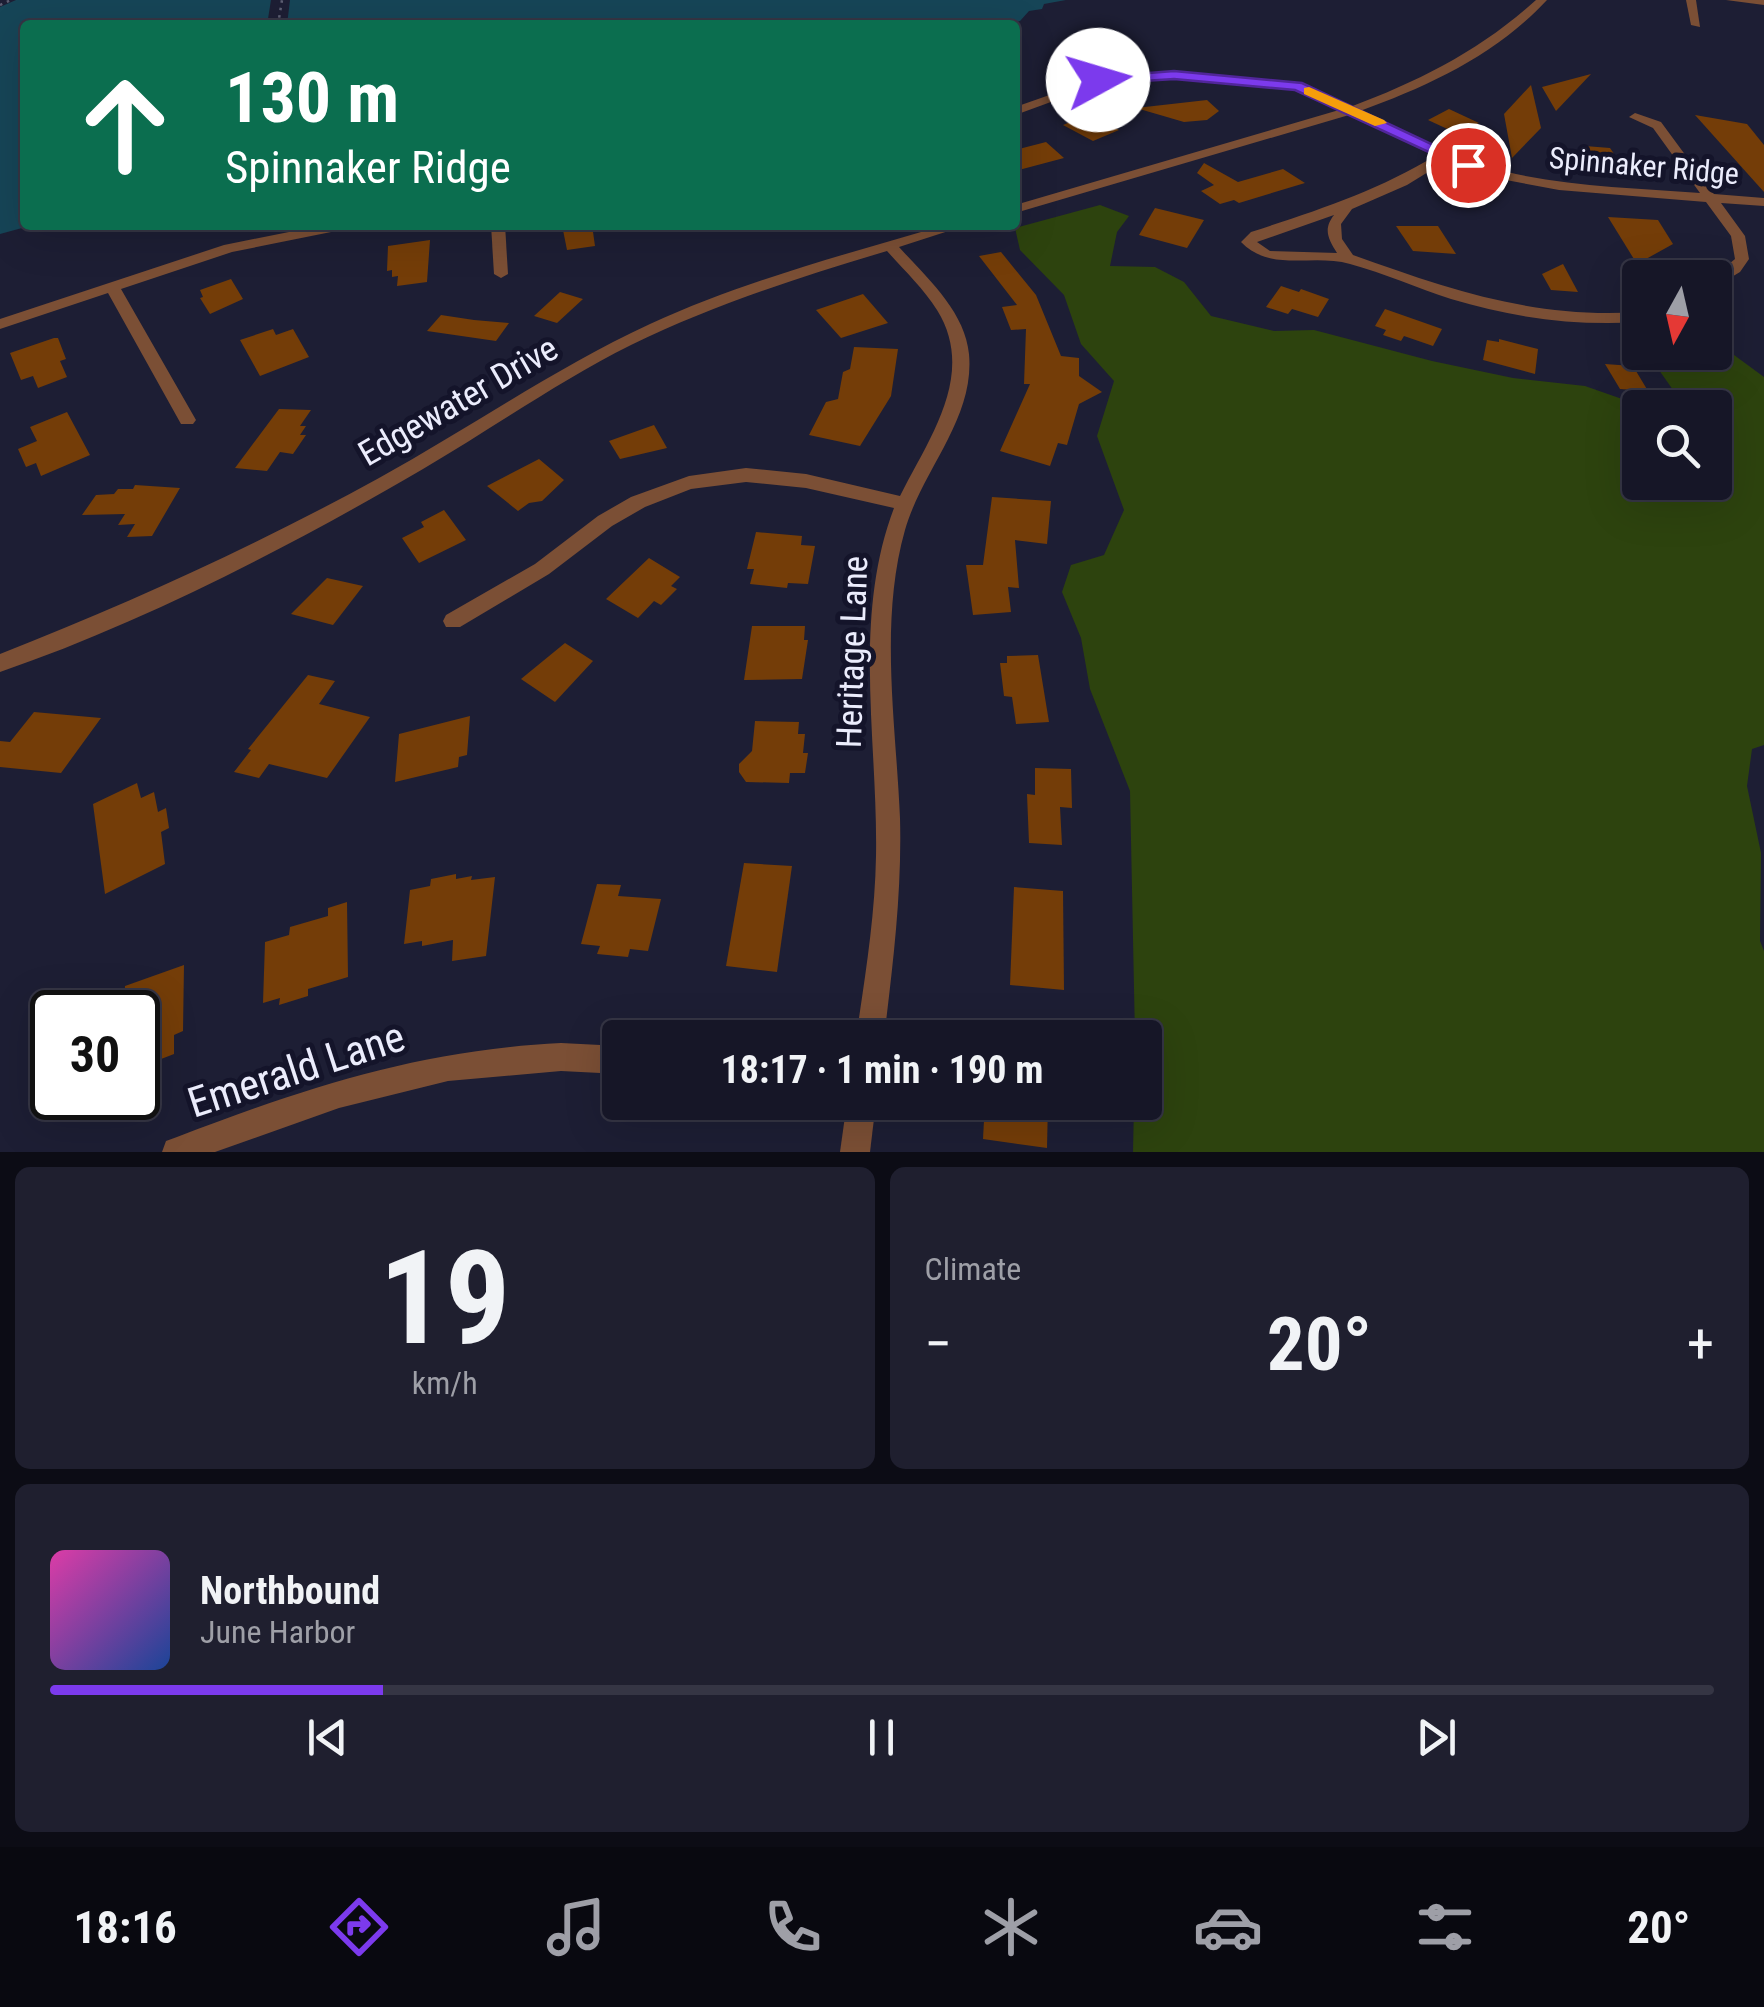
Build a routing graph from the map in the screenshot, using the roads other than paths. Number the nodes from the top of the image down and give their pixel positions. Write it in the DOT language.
graph roads {
  1 [pos="1542,0"];
  2 [pos="1690,0"];
  3 [pos="1731,0"];
  4 [pos="1764,2"];
  5 [pos="1696,25"];
  6 [pos="1020,109"];
  7 [pos="1354,111"];
  8 [pos="1635,117"];
  9 [pos="1445,156"];
  10 [pos="1710,197"];
  11 [pos="1764,202"];
  12 [pos="1347,206"];
  13 [pos="1020,208"];
  14 [pos="321,230"];
  15 [pos="498,230"];
  16 [pos="943,230"];
  17 [pos="890,246"];
  18 [pos="1348,258"];
  19 [pos="1732,272"];
  20 [pos="501,274"];
  21 [pos="112,287"];
  22 [pos="1622,319"];
  23 [pos="0,324"];
  24 [pos="187,420"];
  25 [pos="905,504"];
  26 [pos="453,621"];
  27 [pos="0,662"];
  28 [pos="872,1020"];
  29 [pos="602,1058"];
  30 [pos="859,1120"];
  31 [pos="177,1152"];
  32 [pos="855,1152"];
  1 -- 7 [label="street"];
  2 -- 5 [label="street"];
  3 -- 4 [label="street"];
  6 -- 7 [label="street, Spinnaker Ridge"];
  7 -- 9 [label="street, Spinnaker Ridge"];
  7 -- 13 [label="street"];
  8 -- 10 [label="street"];
  9 -- 10 [label="street, Spinnaker Ridge"];
  9 -- 12 [label="street"];
  10 -- 11 [label="street, Spinnaker Ridge"];
  10 -- 19 [label="street"];
  12 -- 18 [label="street"];
  12 -- 18 [label="street"];
  14 -- 21 [label="street"];
  15 -- 20 [label="street"];
  16 -- 17 [label="street, Edgewater Drive"];
  17 -- 25 [label="street, Heritage Lane"];
  17 -- 27 [label="street, Edgewater Drive"];
  18 -- 22 [label="street"];
  21 -- 23 [label="street"];
  21 -- 24 [label="street"];
  25 -- 26 [label="street"];
  25 -- 28 [label="street, Heritage Lane"];
  29 -- 31 [label="street, Emerald Lane"];
  30 -- 32 [label="street"];
}
